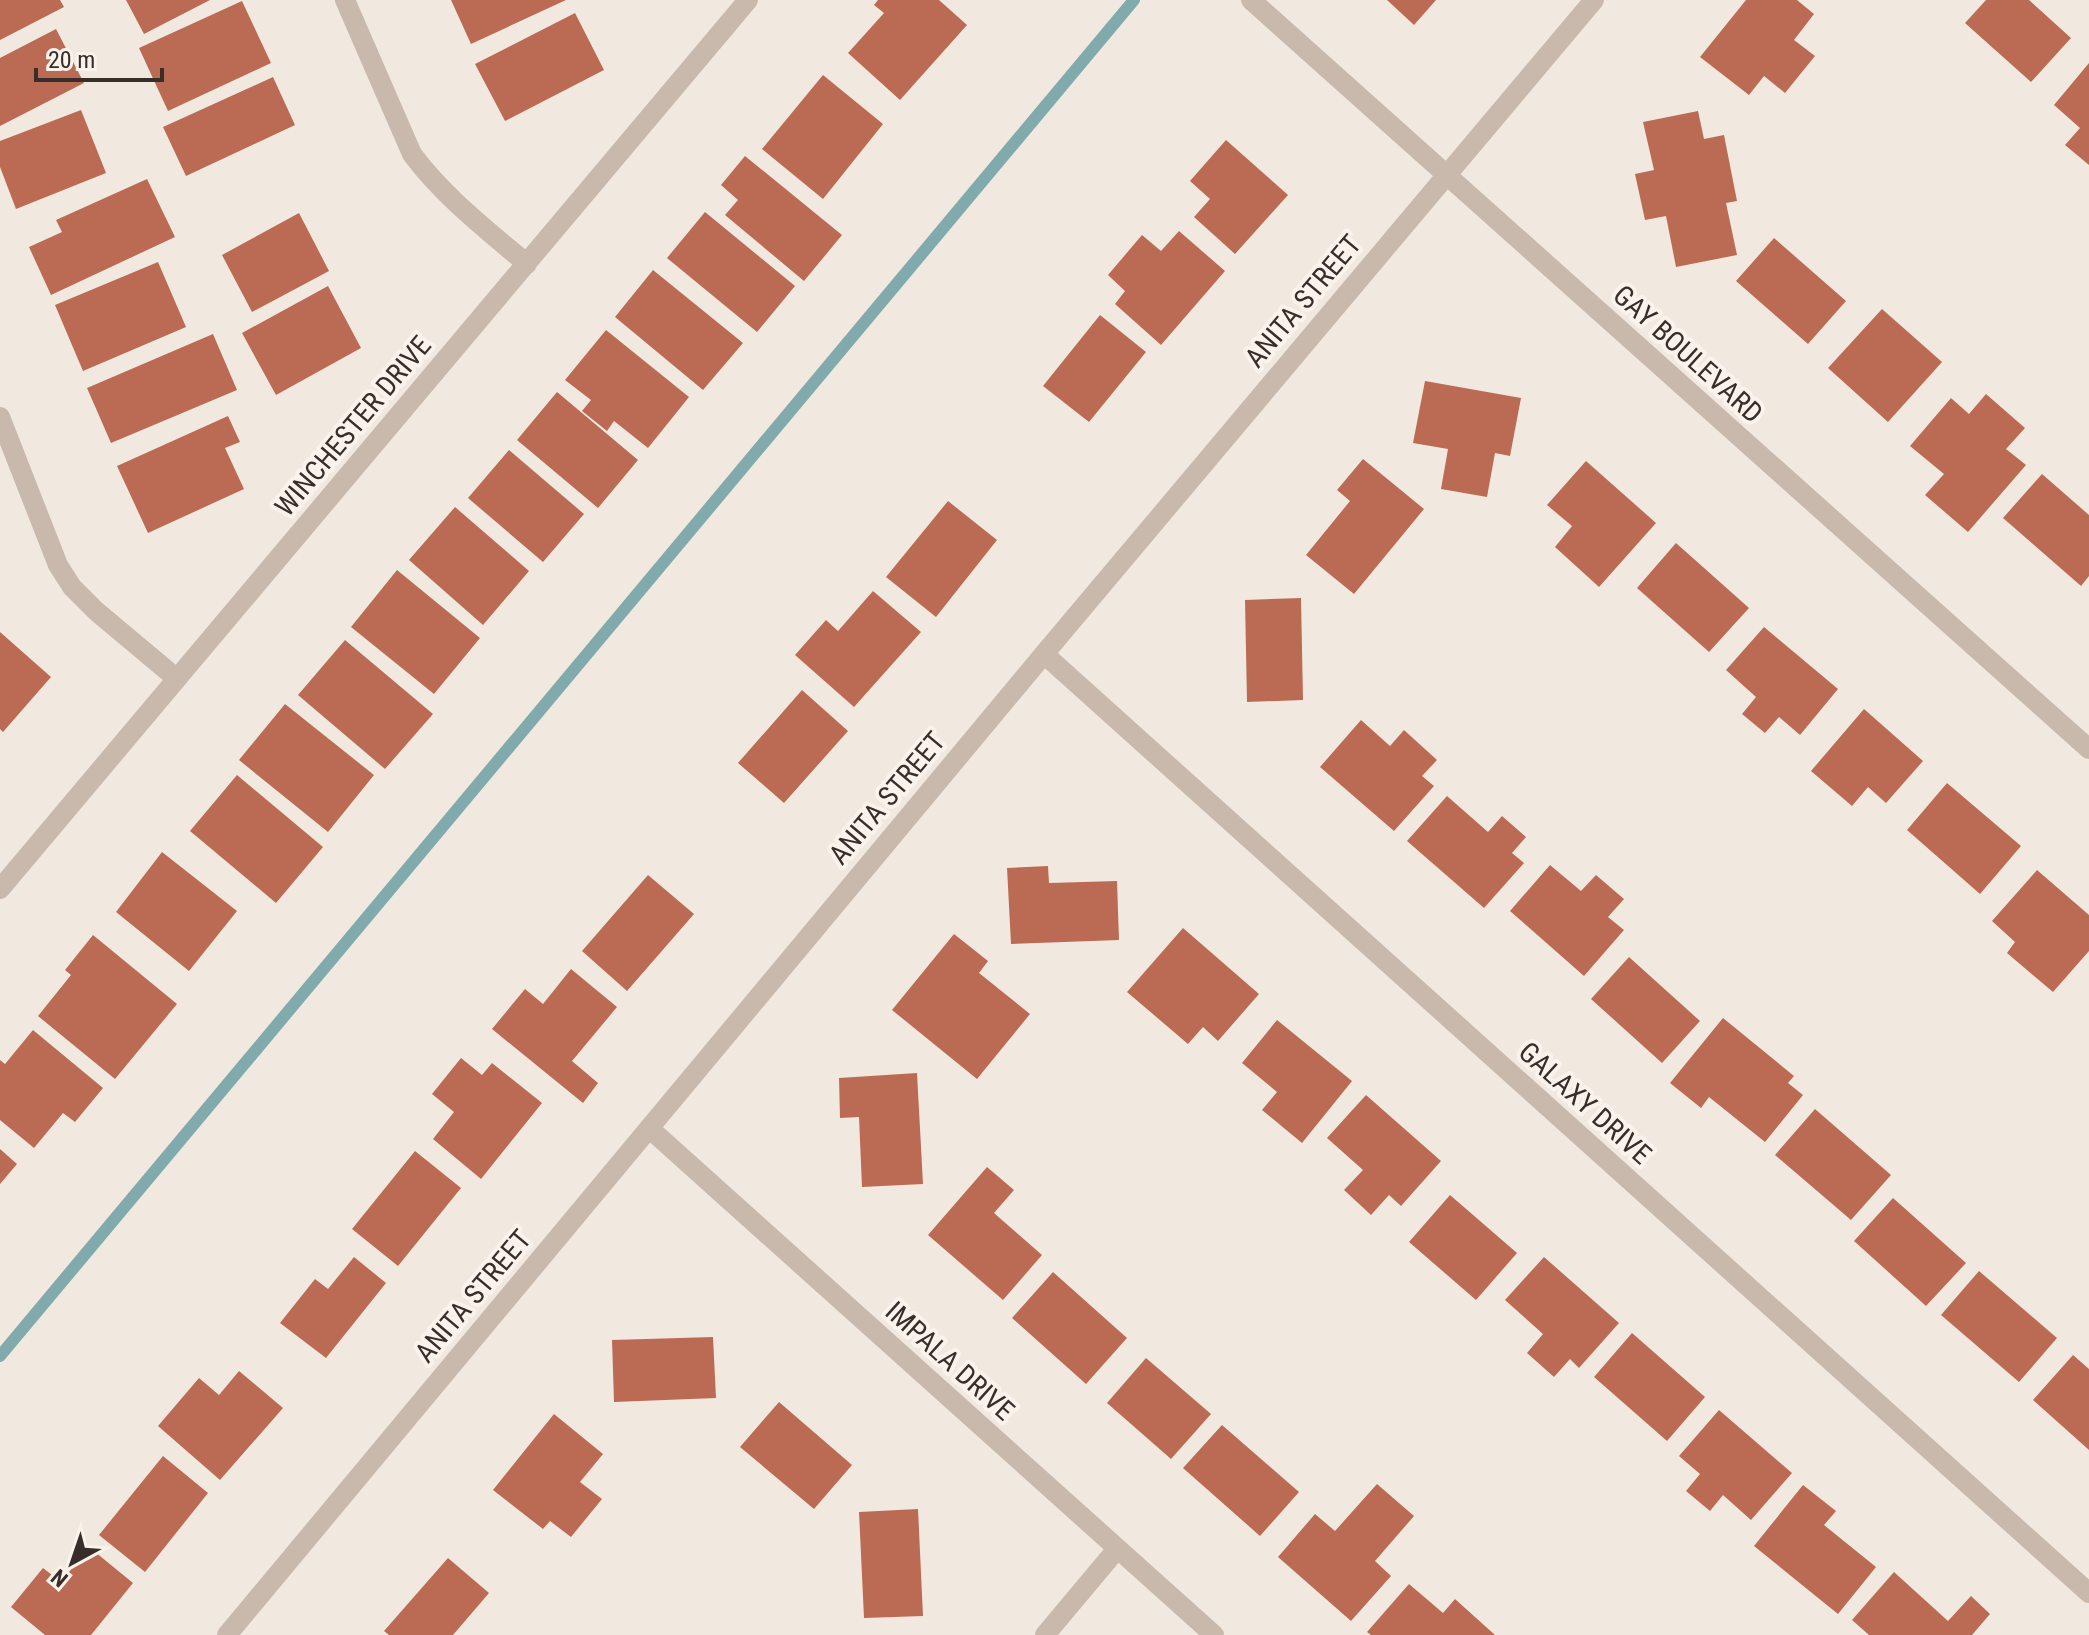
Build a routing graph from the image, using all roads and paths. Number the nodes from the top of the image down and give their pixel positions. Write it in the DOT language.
graph roads {
  1 [pos="345,0"];
  2 [pos="748,0"];
  3 [pos="1251,0"];
  4 [pos="1594,0"];
  5 [pos="1446,175"];
  6 [pos="527,264"];
  7 [pos="0,417"];
  8 [pos="1044,654"];
  9 [pos="176,678"];
  10 [pos="2089,749"];
  11 [pos="0,889"];
  12 [pos="649,1128"];
  13 [pos="1117,1549"];
  14 [pos="2089,1593"];
  15 [pos="227,1635"];
  16 [pos="1045,1635"];
  17 [pos="1214,1635"];
  1 -- 6 [label="street"];
  2 -- 6 [label="street, WINCHESTER DRIVE"];
  3 -- 5 [label="street, GAY BOULEVARD"];
  4 -- 5 [label="street, ANITA STREET"];
  5 -- 8 [label="street, ANITA STREET"];
  5 -- 10 [label="street, GAY BOULEVARD"];
  6 -- 9 [label="street, WINCHESTER DRIVE"];
  7 -- 9 [label="street"];
  8 -- 12 [label="street, ANITA STREET"];
  8 -- 14 [label="street, GALAXY DRIVE"];
  9 -- 11 [label="street, WINCHESTER DRIVE"];
  12 -- 13 [label="street, IMPALA DRIVE"];
  12 -- 15 [label="street, ANITA STREET"];
  13 -- 16 [label="street"];
  13 -- 17 [label="street, IMPALA DRIVE"];
}
